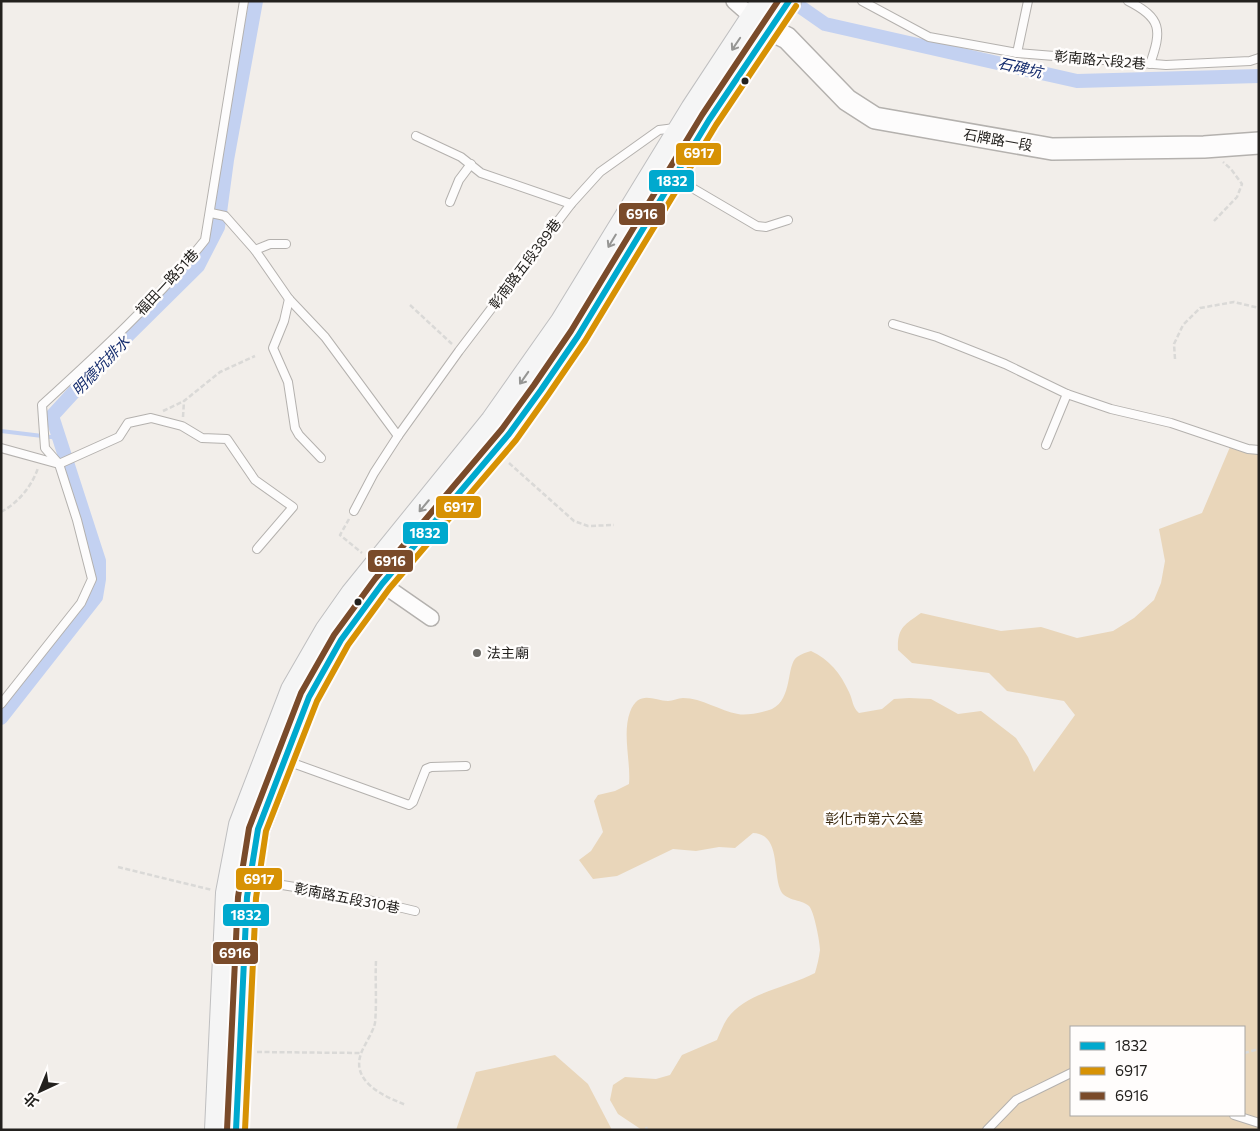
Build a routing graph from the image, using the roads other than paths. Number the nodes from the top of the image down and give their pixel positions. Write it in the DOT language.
graph roads {
  1 [pos="244,1"];
  2 [pos="734,1"];
  3 [pos="862,1"];
  4 [pos="1028,1"];
  5 [pos="1128,1"];
  6 [pos="770,12"];
  7 [pos="1017,53"];
  8 [pos="1259,58"];
  9 [pos="1150,64"];
  10 [pos="682,127"];
  11 [pos="416,136"];
  12 [pos="1259,143"];
  13 [pos="471,164"];
  14 [pos="674,178"];
  15 [pos="450,202"];
  16 [pos="571,204"];
  17 [pos="213,214"];
  18 [pos="788,220"];
  19 [pos="286,244"];
  20 [pos="255,250"];
  21 [pos="289,299"];
  22 [pos="892,324"];
  23 [pos="1067,394"];
  24 [pos="398,436"];
  25 [pos="1046,446"];
  26 [pos="1,448"];
  27 [pos="1259,450"];
  28 [pos="321,458"];
  29 [pos="61,463"];
  30 [pos="354,511"];
  31 [pos="257,549"];
  32 [pos="379,574"];
  33 [pos="431,618"];
  34 [pos="1,704"];
  35 [pos="284,760"];
  36 [pos="466,766"];
  37 [pos="250,880"];
  38 [pos="415,911"];
  39 [pos="1070,1073"];
  40 [pos="1237,1116"];
  41 [pos="1259,1123"];
  42 [pos="218,1130"];
  43 [pos="236,1130"];
  44 [pos="987,1130"];
  1 -- 17 [label="lane, 福田一路51巷"];
  2 -- 6 [label="street"];
  3 -- 7 [label="lane, 彰南路六段2巷"];
  4 -- 7 [label="lane"];
  5 -- 9 [label="lane"];
  6 -- 10 [label="main road, one-way"];
  6 -- 12 [label="street, 石牌路一段"];
  6 -- 14 [label="main road"];
  7 -- 9 [label="lane, 彰南路六段2巷"];
  8 -- 9 [label="lane, 彰南路六段2巷"];
  10 -- 16 [label="lane, 彰南路五段389巷"];
  10 -- 32 [label="main road, one-way"];
  11 -- 13 [label="lane"];
  13 -- 15 [label="lane"];
  13 -- 16 [label="lane"];
  14 -- 18 [label="lane"];
  14 -- 32 [label="main road"];
  16 -- 24 [label="lane, 彰南路五段389巷"];
  17 -- 20 [label="lane"];
  17 -- 29 [label="lane, 福田一路51巷"];
  19 -- 20 [label="lane"];
  20 -- 21 [label="lane"];
  21 -- 24 [label="lane"];
  21 -- 28 [label="lane"];
  22 -- 23 [label="lane"];
  23 -- 25 [label="lane"];
  23 -- 27 [label="lane"];
  24 -- 30 [label="lane, 彰南路五段389巷"];
  26 -- 29 [label="lane"];
  29 -- 31 [label="lane"];
  29 -- 34 [label="lane, 福田一路51巷"];
  32 -- 33 [label="street"];
  32 -- 35 [label="main road"];
  32 -- 42 [label="main road"];
  35 -- 36 [label="lane"];
  35 -- 37 [label="main road"];
  37 -- 38 [label="lane, 彰南路五段310巷"];
  37 -- 43 [label="main road"];
  39 -- 44 [label="lane"];
  40 -- 41 [label="lane"];
}
